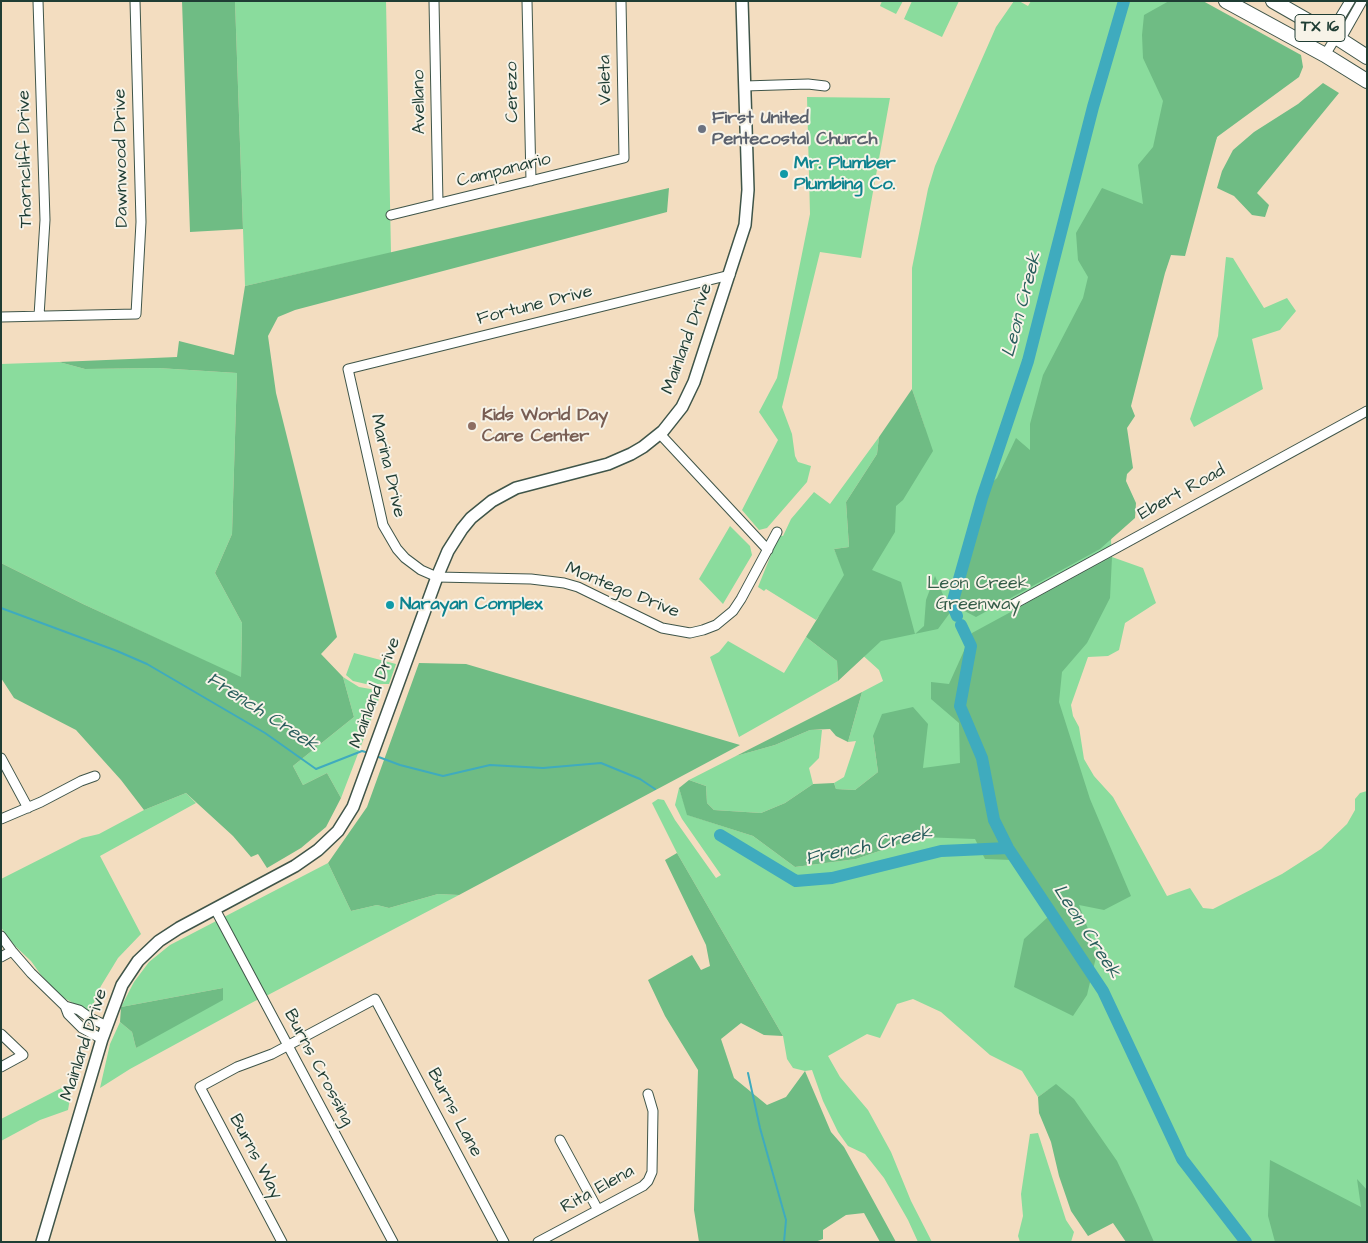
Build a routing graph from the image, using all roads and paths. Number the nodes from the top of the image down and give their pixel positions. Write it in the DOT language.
graph roads {
  1 [pos="38,1"];
  2 [pos="135,1"];
  3 [pos="434,1"];
  4 [pos="527,1"];
  5 [pos="621,1"];
  6 [pos="742,1"];
  7 [pos="1226,1"];
  8 [pos="1273,1"];
  9 [pos="1350,1"];
  10 [pos="1362,1"];
  11 [pos="1335,37"];
  12 [pos="1325,55"];
  13 [pos="1367,57"];
  14 [pos="1367,80"];
  15 [pos="745,86"];
  16 [pos="825,86"];
  17 [pos="624,158"];
  18 [pos="531,181"];
  19 [pos="438,203"];
  20 [pos="391,215"];
  21 [pos="730,275"];
  22 [pos="1,316"];
  23 [pos="39,316"];
  24 [pos="348,369"];
  25 [pos="1367,411"];
  26 [pos="660,434"];
  27 [pos="777,532"];
  28 [pos="768,550"];
  29 [pos="437,577"];
  30 [pos="1014,604"];
  31 [pos="1,758"];
  32 [pos="95,776"];
  33 [pos="28,808"];
  34 [pos="1,819"];
  35 [pos="215,909"];
  36 [pos="1,936"];
  37 [pos="12,951"];
  38 [pos="1,957"];
  39 [pos="65,1006"];
  40 [pos="107,1026"];
  41 [pos="1,1034"];
  42 [pos="102,1040"];
  43 [pos="288,1046"];
  44 [pos="1,1067"];
  45 [pos="648,1094"];
  46 [pos="560,1140"];
  47 [pos="598,1210"];
  48 [pos="42,1242"];
  49 [pos="282,1242"];
  50 [pos="393,1242"];
  51 [pos="504,1242"];
  52 [pos="538,1242"];
  1 -- 23 [label="street, Thorncliff Drive"];
  2 -- 23 [label="street, Dawnwood Drive"];
  3 -- 19 [label="street, Avellano"];
  4 -- 18 [label="street, Cerezo"];
  5 -- 17 [label="street, Veleta"];
  6 -- 15 [label="main road, Mainland Drive"];
  7 -- 12 [label="main road, TX 16"];
  8 -- 11 [label="main road, TX 16"];
  9 -- 11 [label="street"];
  10 -- 11 [label="street"];
  11 -- 12 [label="street"];
  11 -- 13 [label="main road, TX 16"];
  12 -- 14 [label="main road, TX 16"];
  15 -- 16 [label="street"];
  15 -- 21 [label="main road, Mainland Drive"];
  17 -- 18 [label="street, Campanario"];
  18 -- 19 [label="street, Campanario"];
  19 -- 20 [label="street, Campanario"];
  21 -- 24 [label="street, Fortune Drive"];
  21 -- 26 [label="main road, Mainland Drive"];
  22 -- 23 [label="street"];
  24 -- 29 [label="street, Marina Drive"];
  25 -- 30 [label="street, Ebert Road"];
  26 -- 28 [label="street"];
  26 -- 29 [label="main road, Mainland Drive"];
  27 -- 28 [label="street"];
  28 -- 29 [label="street, Montego Drive"];
  29 -- 35 [label="main road, Mainland Drive"];
  31 -- 33 [label="street"];
  32 -- 33 [label="street"];
  33 -- 34 [label="street"];
  35 -- 40 [label="main road, Mainland Drive"];
  35 -- 43 [label="street, Burns Crossing"];
  36 -- 37 [label="street"];
  37 -- 38 [label="street"];
  37 -- 39 [label="street"];
  39 -- 40 [label="street"];
  39 -- 42 [label="street"];
  40 -- 42 [label="main road, Mainland Drive"];
  41 -- 44 [label="street"];
  42 -- 48 [label="main road, Mainland Drive"];
  43 -- 49 [label="street, Burns Way"];
  43 -- 50 [label="street, Burns Crossing"];
  43 -- 51 [label="street, Burns Lane"];
  45 -- 47 [label="street, Rita Elena"];
  46 -- 47 [label="street"];
  47 -- 52 [label="street, Rita Elena"];
}
